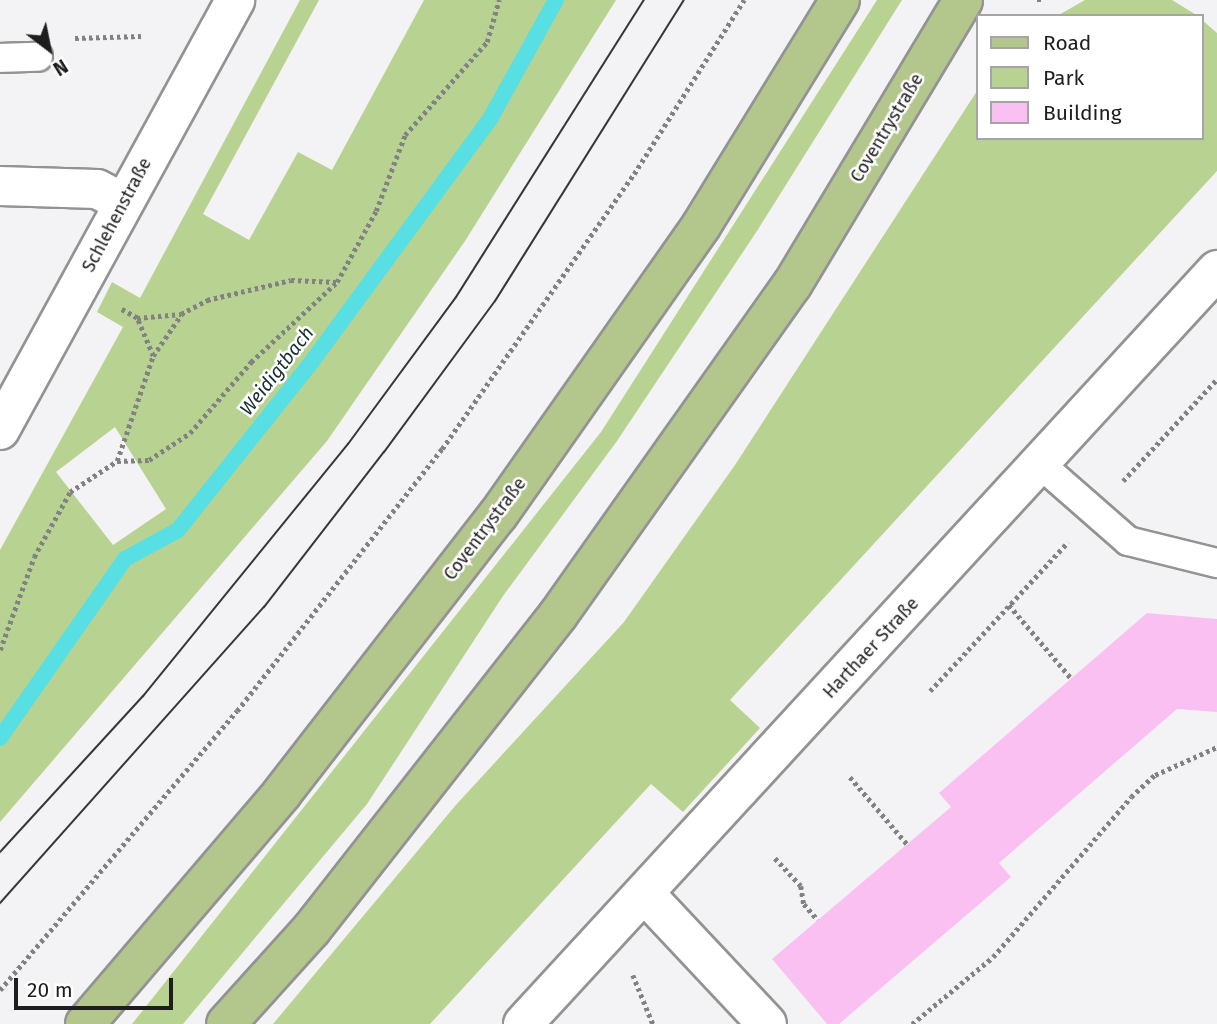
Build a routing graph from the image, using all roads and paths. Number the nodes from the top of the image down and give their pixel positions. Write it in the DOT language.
graph roads {
  1 [pos="235,0"];
  2 [pos="499,0"];
  3 [pos="744,0"];
  4 [pos="840,0"];
  5 [pos="964,0"];
  6 [pos="38,57"];
  7 [pos="0,58"];
  8 [pos="0,186"];
  9 [pos="124,203"];
  10 [pos="1217,270"];
  11 [pos="337,282"];
  12 [pos="79,284"];
  13 [pos="181,314"];
  14 [pos="138,318"];
  15 [pos="153,356"];
  16 [pos="0,430"];
  17 [pos="117,461"];
  18 [pos="1040,464"];
  19 [pos="1217,563"];
  20 [pos="1009,605"];
  21 [pos="0,650"];
  22 [pos="1072,679"];
  23 [pos="1217,747"];
  24 [pos="850,777"];
  25 [pos="907,845"];
  26 [pos="775,858"];
  27 [pos="645,894"];
  28 [pos="818,920"];
  29 [pos="630,968"];
  30 [pos="0,990"];
  31 [pos="85,1024"];
  32 [pos="226,1024"];
  33 [pos="523,1024"];
  34 [pos="653,1024"];
  35 [pos="767,1024"];
  36 [pos="912,1024"];
  1 -- 9 [label="street, Schlehenstraße"];
  2 -- 11 [label="path"];
  3 -- 30 [label="path"];
  4 -- 31 [label="main road, Coventrystraße"];
  5 -- 32 [label="main road, Coventrystraße"];
  6 -- 7 [label="lane"];
  8 -- 9 [label="street"];
  9 -- 12 [label="street, Schlehenstraße"];
  10 -- 18 [label="street, Harthaer Straße"];
  11 -- 13 [label="path"];
  11 -- 17 [label="path"];
  12 -- 14 [label="path"];
  12 -- 16 [label="street, Schlehenstraße"];
  13 -- 14 [label="path"];
  13 -- 15 [label="path"];
  14 -- 15 [label="path"];
  15 -- 17 [label="path"];
  17 -- 21 [label="path"];
  18 -- 19 [label="lane"];
  18 -- 27 [label="street, Harthaer Straße"];
  20 -- 22 [label="path"];
  23 -- 36 [label="path"];
  24 -- 25 [label="path"];
  26 -- 28 [label="path"];
  27 -- 33 [label="street, Harthaer Straße"];
  27 -- 35 [label="street"];
  29 -- 34 [label="path"];
}
